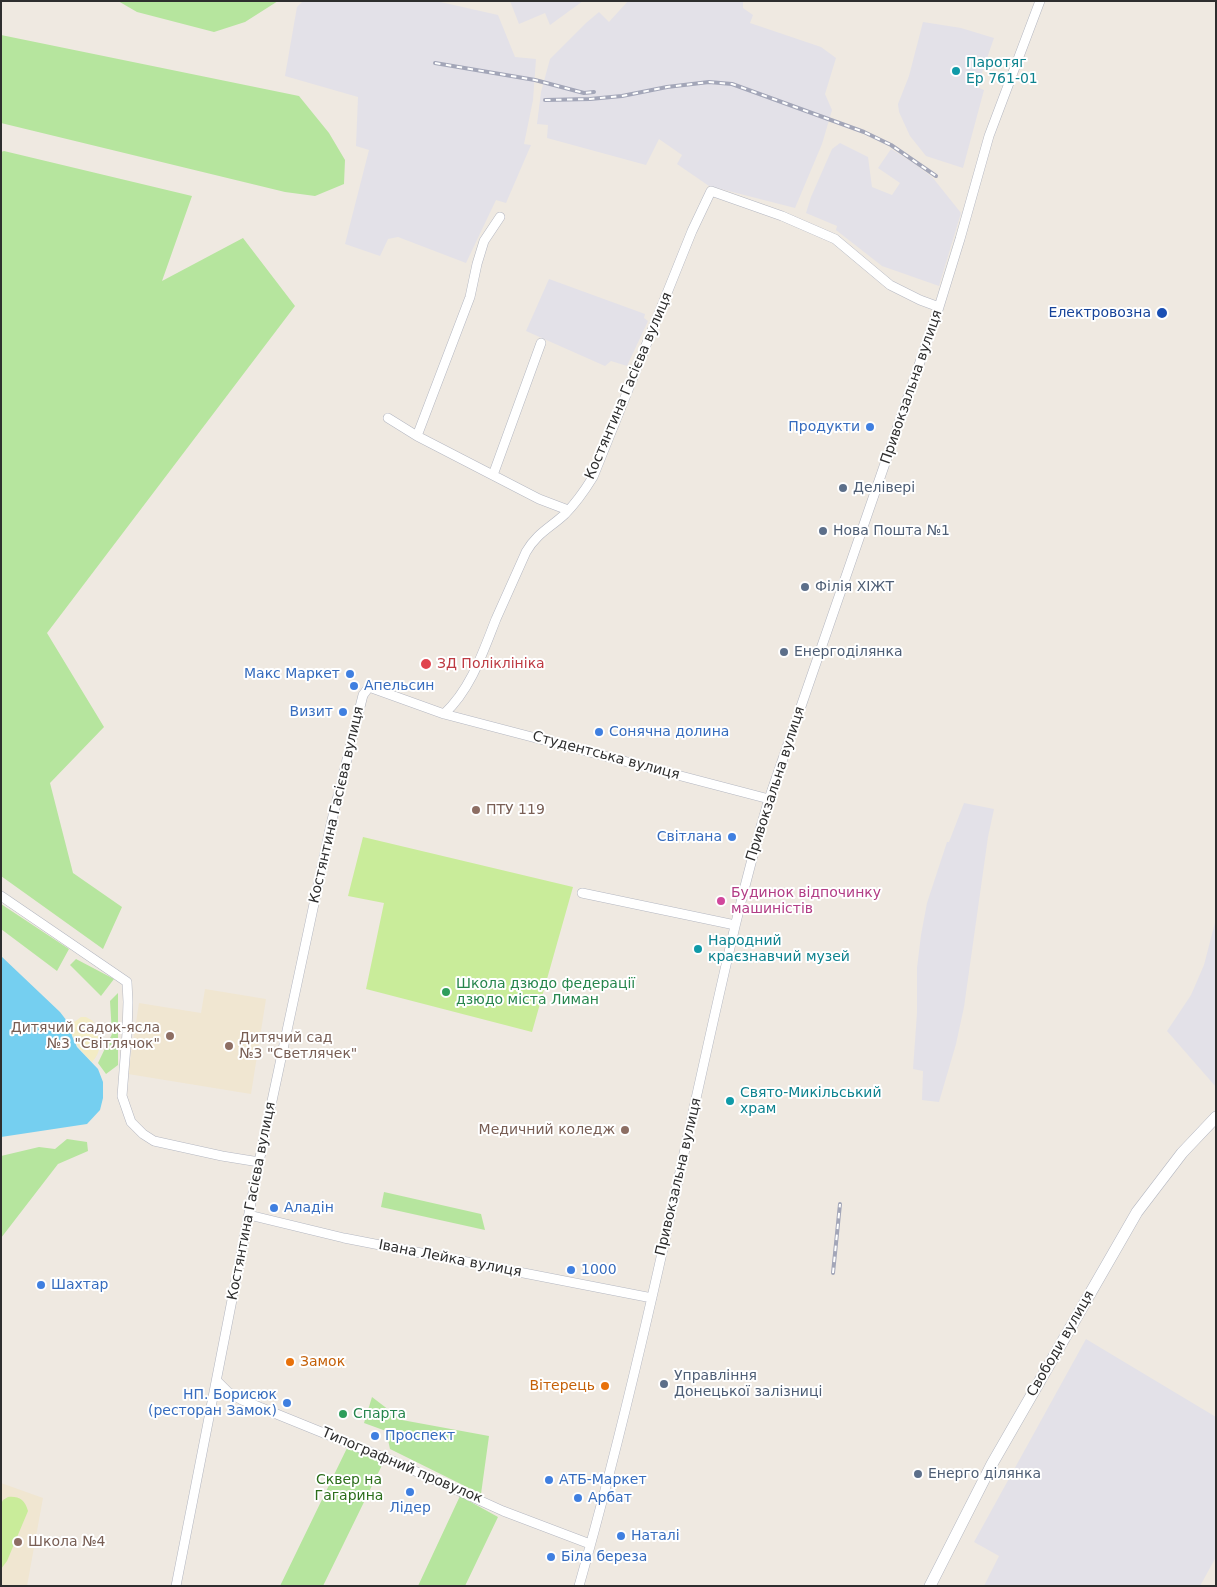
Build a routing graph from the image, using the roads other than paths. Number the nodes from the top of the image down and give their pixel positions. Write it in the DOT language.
graph roads {
  1 [pos="1040,1"];
  2 [pos="500,217"];
  3 [pos="939,307"];
  4 [pos="541,344"];
  5 [pos="388,418"];
  6 [pos="417,436"];
  7 [pos="493,475"];
  8 [pos="568,510"];
  9 [pos="444,714"];
  10 [pos="768,799"];
  11 [pos="582,893"];
  12 [pos="1,896"];
  13 [pos="735,925"];
  14 [pos="1216,1117"];
  15 [pos="259,1162"];
  16 [pos="249,1215"];
  17 [pos="652,1298"];
  18 [pos="217,1381"];
  19 [pos="590,1544"];
  20 [pos="176,1586"];
  21 [pos="579,1586"];
  22 [pos="930,1586"];
  1 -- 3 [label="street, Привокзальна вулиця"];
  2 -- 6 [label="street"];
  3 -- 8 [label="street, Костянтина Гасієва вулиця"];
  3 -- 10 [label="street, Привокзальна вулиця"];
  4 -- 7 [label="street"];
  5 -- 6 [label="street"];
  6 -- 7 [label="street"];
  7 -- 8 [label="street"];
  8 -- 9 [label="street, Костянтина Гасієва вулиця"];
  9 -- 10 [label="street, Студентська вулиця"];
  9 -- 15 [label="street, Костянтина Гасієва вулиця"];
  10 -- 13 [label="street, Привокзальна вулиця"];
  11 -- 13 [label="street"];
  12 -- 15 [label="street"];
  13 -- 17 [label="street, Привокзальна вулиця"];
  14 -- 22 [label="main road, Свободи вулиця"];
  15 -- 16 [label="street, Костянтина Гасієва вулиця"];
  16 -- 17 [label="street, Івана Лейка вулиця"];
  16 -- 18 [label="street, Костянтина Гасієва вулиця"];
  17 -- 19 [label="street, Привокзальна вулиця"];
  18 -- 19 [label="street, Типографний провулок"];
  18 -- 20 [label="street, Костянтина Гасієва вулиця"];
  19 -- 21 [label="street, Привокзальна вулиця"];
}
